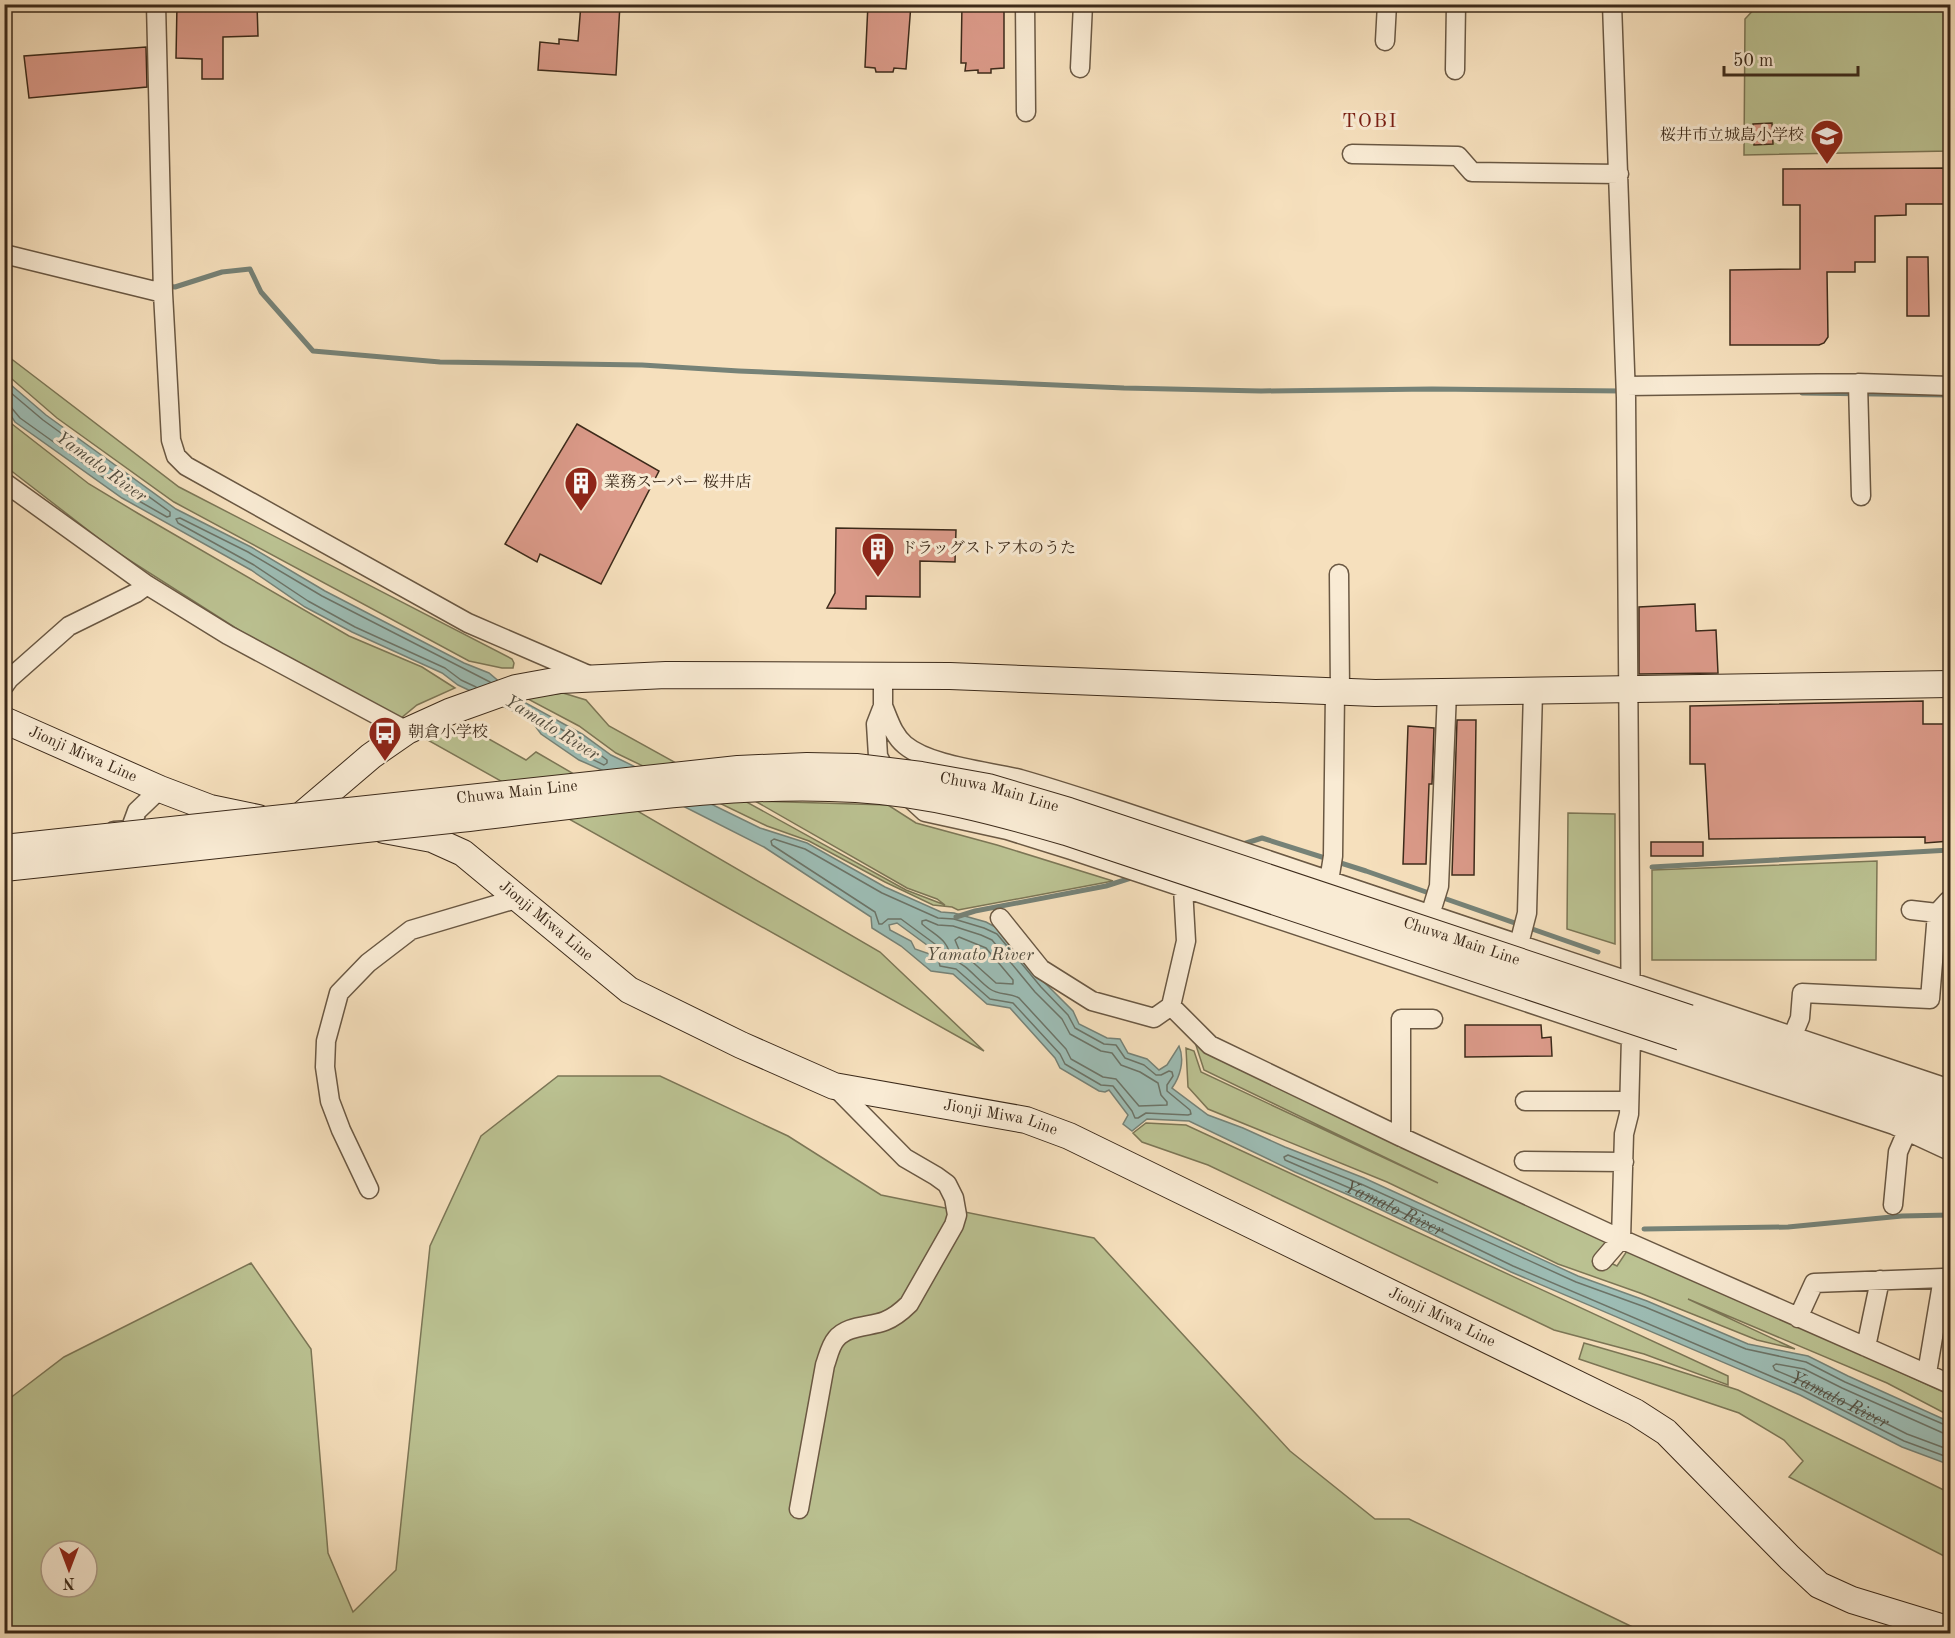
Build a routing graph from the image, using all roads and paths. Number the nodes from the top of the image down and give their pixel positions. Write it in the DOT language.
graph roads {
  1 [pos="156,4"];
  2 [pos="1025,4"];
  3 [pos="1083,4"];
  4 [pos="1387,4"];
  5 [pos="1456,4"];
  6 [pos="1612,4"];
  7 [pos="1385,41"];
  8 [pos="1080,68"];
  9 [pos="1455,69"];
  10 [pos="1026,112"];
  11 [pos="1352,154"];
  12 [pos="1618,174"];
  13 [pos="4,254"];
  14 [pos="163,286"];
  15 [pos="1950,386"];
  16 [pos="1626,388"];
  17 [pos="1858,391"];
  18 [pos="4,482"];
  19 [pos="1861,496"];
  20 [pos="1339,574"];
  21 [pos="147,585"];
  22 [pos="883,677"];
  23 [pos="595,678"];
  24 [pos="1950,684"];
  25 [pos="4,686"];
  26 [pos="1628,690"];
  27 [pos="1533,691"];
  28 [pos="1338,692"];
  29 [pos="1446,692"];
  30 [pos="883,706"];
  31 [pos="4,720"];
  32 [pos="407,731"];
  33 [pos="160,789"];
  34 [pos="290,825"];
  35 [pos="4,842"];
  36 [pos="4,848"];
  37 [pos="4,868"];
  38 [pos="4,873"];
  39 [pos="1329,881"];
  40 [pos="1183,888"];
  41 [pos="519,898"];
  42 [pos="1944,907"];
  43 [pos="1911,910"];
  44 [pos="1430,915"];
  45 [pos="1000,918"];
  46 [pos="1519,944"];
  47 [pos="1631,982"];
  48 [pos="1171,1006"];
  49 [pos="1433,1019"];
  50 [pos="1685,1027"];
  51 [pos="1793,1035"];
  52 [pos="1631,1037"];
  53 [pos="834,1086"];
  54 [pos="1950,1089"];
  55 [pos="1525,1101"];
  56 [pos="1629,1101"];
  57 [pos="1950,1105"];
  58 [pos="1909,1122"];
  59 [pos="1950,1127"];
  60 [pos="1950,1134"];
  61 [pos="1401,1137"];
  62 [pos="1950,1151"];
  63 [pos="1524,1161"];
  64 [pos="1624,1162"];
  65 [pos="369,1189"];
  66 [pos="1893,1205"];
  67 [pos="1621,1239"];
  68 [pos="1602,1261"];
  69 [pos="1880,1280"];
  70 [pos="1798,1318"];
  71 [pos="1866,1347"];
  72 [pos="1927,1373"];
  73 [pos="1950,1384"];
  74 [pos="799,1509"];
  75 [pos="1950,1630"];
  1 -- 14 [label="street"];
  2 -- 10 [label="street"];
  3 -- 8 [label="street"];
  4 -- 7 [label="street"];
  5 -- 9 [label="street"];
  6 -- 12 [label="street"];
  11 -- 12 [label="street"];
  12 -- 16 [label="street"];
  13 -- 14 [label="street"];
  14 -- 23 [label="street"];
  15 -- 17 [label="street"];
  16 -- 17 [label="street"];
  16 -- 26 [label="street"];
  17 -- 19 [label="street"];
  18 -- 21 [label="street"];
  20 -- 28 [label="street"];
  21 -- 25 [label="street"];
  21 -- 32 [label="street"];
  22 -- 23 [label="main road"];
  22 -- 28 [label="main road"];
  22 -- 30 [label="street"];
  23 -- 32 [label="main road"];
  24 -- 26 [label="main road"];
  26 -- 27 [label="main road"];
  26 -- 47 [label="street"];
  27 -- 29 [label="main road"];
  27 -- 46 [label="street"];
  28 -- 29 [label="main road"];
  28 -- 39 [label="street"];
  29 -- 44 [label="street"];
  30 -- 39 [label="street"];
  30 -- 40 [label="street"];
  31 -- 33 [label="main road, Jionji Miwa Line"];
  32 -- 34 [label="main road"];
  33 -- 34 [label="main road, Jionji Miwa Line"];
  33 -- 35 [label="street"];
  34 -- 38 [label="street"];
  34 -- 41 [label="main road, Jionji Miwa Line"];
  36 -- 50 [label="main road, Chuwa Main Line, bridge"];
  37 -- 50 [label="main road, Chuwa Main Line, bridge"];
  39 -- 44 [label="street"];
  40 -- 48 [label="street"];
  40 -- 52 [label="street"];
  41 -- 53 [label="main road, Jionji Miwa Line"];
  41 -- 65 [label="street"];
  42 -- 43 [label="street"];
  42 -- 51 [label="street"];
  44 -- 46 [label="street"];
  45 -- 48 [label="street"];
  46 -- 47 [label="street"];
  47 -- 51 [label="street"];
  47 -- 52 [label="street"];
  48 -- 61 [label="street"];
  49 -- 61 [label="street"];
  50 -- 57 [label="main road, Chuwa Main Line"];
  50 -- 58 [label="main road, Chuwa Main Line"];
  51 -- 54 [label="street"];
  52 -- 56 [label="street"];
  52 -- 58 [label="street"];
  53 -- 74 [label="street"];
  53 -- 75 [label="main road, Jionji Miwa Line"];
  55 -- 56 [label="street"];
  56 -- 64 [label="street"];
  58 -- 59 [label="main road, Chuwa Main Line"];
  58 -- 60 [label="street"];
  58 -- 62 [label="street"];
  58 -- 66 [label="street"];
  61 -- 67 [label="street"];
  63 -- 64 [label="street"];
  64 -- 67 [label="street"];
  67 -- 68 [label="street"];
  67 -- 70 [label="street"];
  69 -- 70 [label="street"];
  69 -- 71 [label="street"];
  69 -- 72 [label="street"];
  70 -- 71 [label="street"];
  71 -- 72 [label="street"];
  72 -- 73 [label="street"];
}
